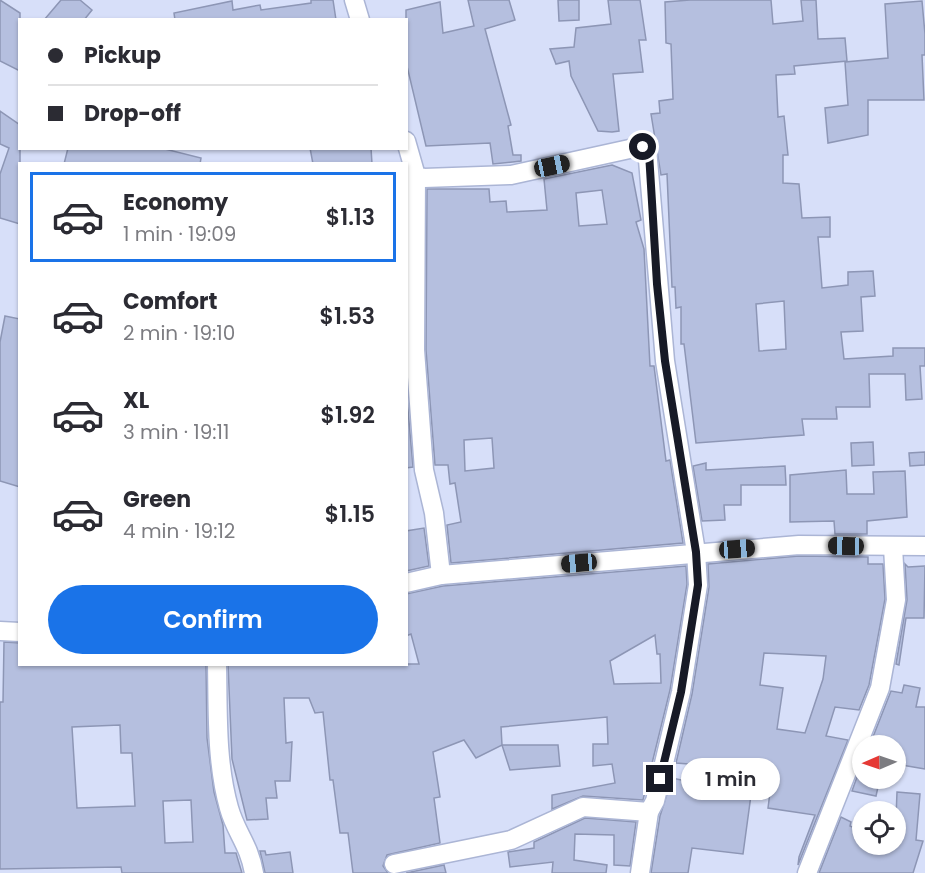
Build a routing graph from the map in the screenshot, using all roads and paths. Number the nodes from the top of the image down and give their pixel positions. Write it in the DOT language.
graph roads {
  1 [pos="354,0"];
  2 [pos="359,18"];
  3 [pos="408,148"];
  4 [pos="416,176"];
  5 [pos="925,546"];
  6 [pos="893,547"];
  7 [pos="696,552"];
  8 [pos="441,575"];
  9 [pos="408,583"];
  10 [pos="0,632"];
  11 [pos="18,632"];
  12 [pos="217,666"];
  13 [pos="649,812"];
  14 [pos="394,864"];
  15 [pos="254,873"];
  16 [pos="640,873"];
  17 [pos="807,873"];
  1 -- 2 [label="street"];
  3 -- 4 [label="street"];
  4 -- 7 [label="street"];
  4 -- 8 [label="street"];
  5 -- 6 [label="street"];
  6 -- 7 [label="street"];
  6 -- 17 [label="street"];
  7 -- 8 [label="street"];
  7 -- 13 [label="street"];
  8 -- 9 [label="street"];
  10 -- 11 [label="street"];
  12 -- 15 [label="street"];
  13 -- 14 [label="street"];
  13 -- 16 [label="street"];
}
